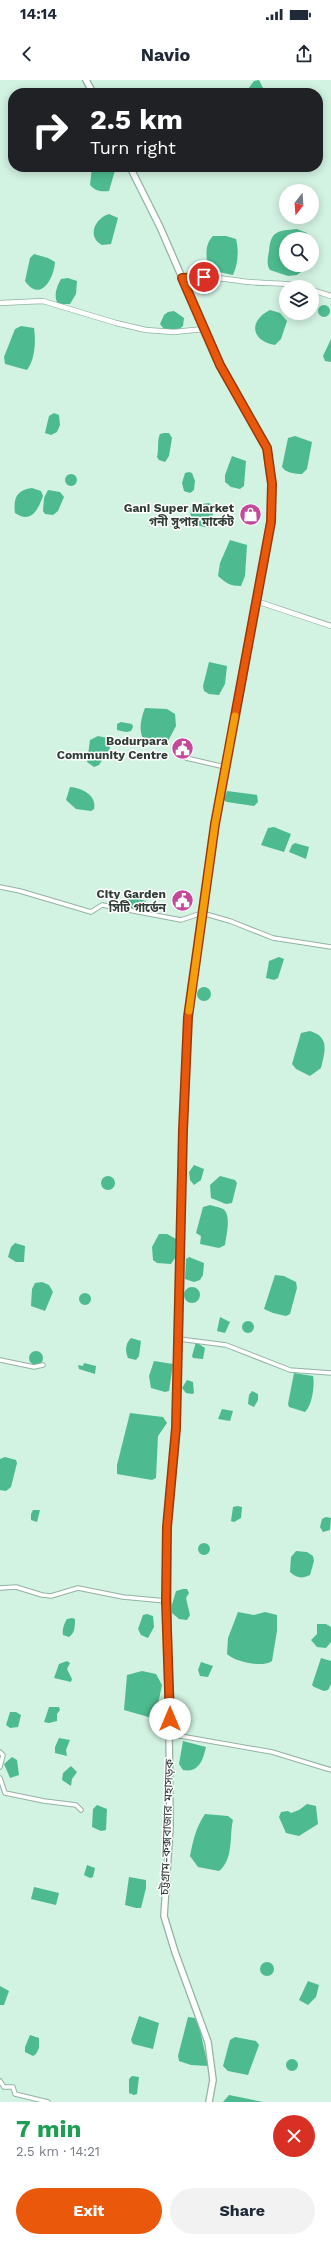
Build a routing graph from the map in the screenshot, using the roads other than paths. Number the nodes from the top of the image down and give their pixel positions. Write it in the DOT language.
graph roads {
  1 [pos="132,172"];
  2 [pos="182,278"];
  3 [pos="279,283"];
  4 [pos="319,292"];
  5 [pos="331,296"];
  6 [pos="0,304"];
  7 [pos="204,329"];
  8 [pos="256,602"];
  9 [pos="331,626"];
  10 [pos="186,758"];
  11 [pos="226,767"];
  12 [pos="0,887"];
  13 [pos="202,913"];
  14 [pos="331,947"];
  15 [pos="179,1339"];
  16 [pos="0,1360"];
  17 [pos="43,1365"];
  18 [pos="331,1373"];
  19 [pos="0,1588"];
  20 [pos="166,1601"];
  21 [pos="170,1734"];
  22 [pos="0,1752"];
  23 [pos="0,1767"];
  24 [pos="331,1770"];
  25 [pos="0,1778"];
  26 [pos="81,1810"];
  27 [pos="0,2081"];
  28 [pos="48,2102"];
  29 [pos="209,2102"];
  1 -- 2 [label="highway, চট্টগ্রাম-কক্সবাজার মহাসড়ক"];
  2 -- 3 [label="street"];
  2 -- 7 [label="highway, চট্টগ্রাম-কক্সবাজার মহাসড়ক"];
  4 -- 5 [label="street"];
  6 -- 7 [label="street"];
  7 -- 8 [label="highway, চট্টগ্রাম-কক্সবাজার মহাসড়ক"];
  8 -- 9 [label="street"];
  8 -- 11 [label="highway, চট্টগ্রাম-কক্সবাজার মহাসড়ক"];
  10 -- 11 [label="street"];
  11 -- 13 [label="highway, চট্টগ্রাম-কক্সবাজার মহাসড়ক"];
  12 -- 13 [label="street"];
  13 -- 14 [label="street"];
  13 -- 15 [label="highway, চট্টগ্রাম-কক্সবাজার মহাসড়ক"];
  15 -- 18 [label="street"];
  15 -- 20 [label="highway, চট্টগ্রাম-কক্সবাজার মহাসড়ক"];
  16 -- 17 [label="street"];
  19 -- 20 [label="street"];
  20 -- 21 [label="highway, চট্টগ্রাম-কক্সবাজার মহাসড়ক"];
  21 -- 24 [label="street"];
  21 -- 29 [label="highway, চট্টগ্রাম-কক্সবাজার মহাসড়ক"];
  22 -- 23 [label="street"];
  25 -- 26 [label="street"];
  27 -- 28 [label="street"];
}
